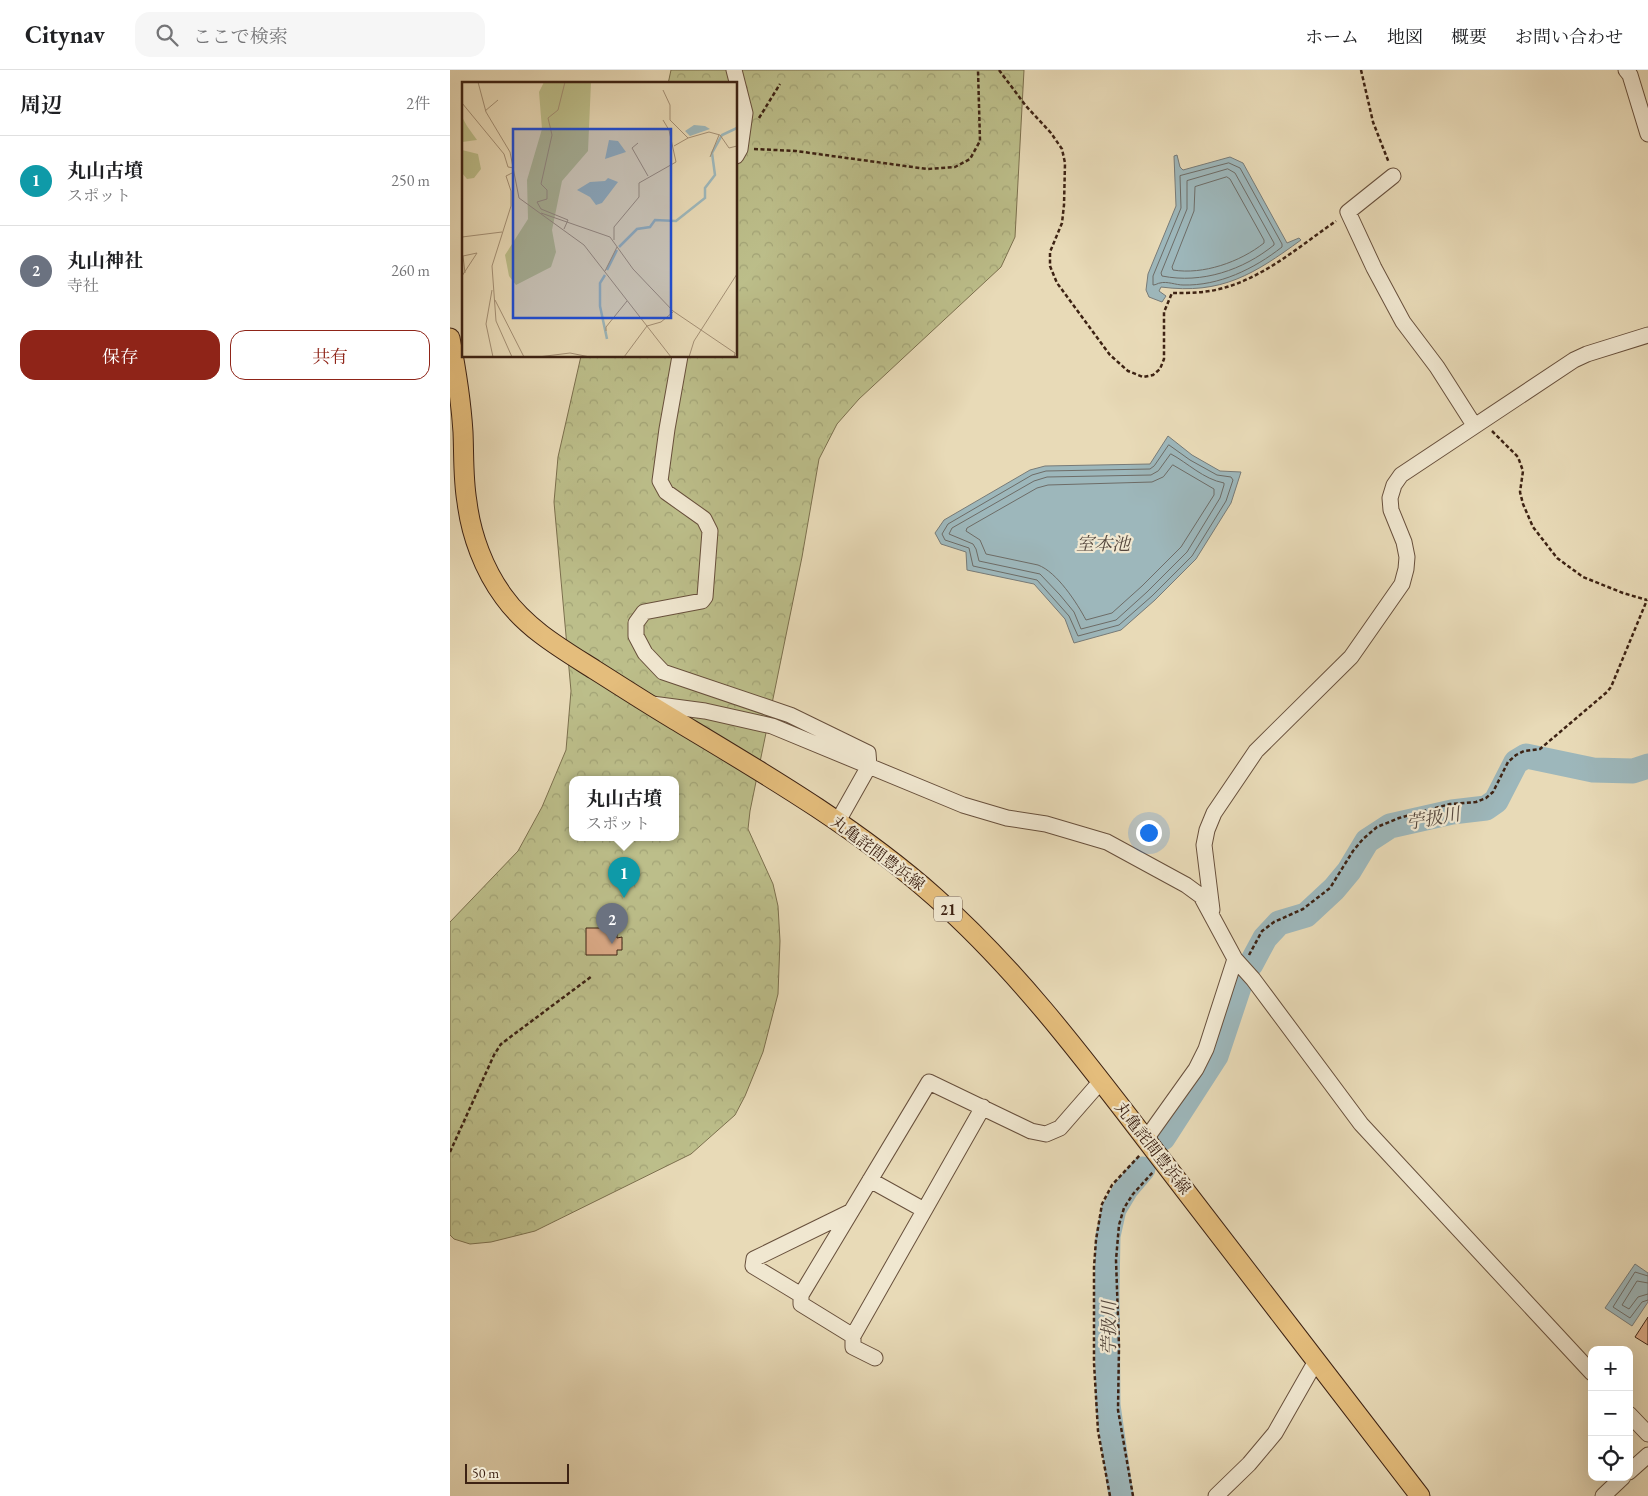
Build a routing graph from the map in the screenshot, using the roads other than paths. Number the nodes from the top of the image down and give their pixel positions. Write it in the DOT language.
graph roads {
  1 [pos="1626,70"];
  2 [pos="738,86"];
  3 [pos="1648,134"];
  4 [pos="738,152"];
  5 [pos="1393,176"];
  6 [pos="1648,335"];
  7 [pos="450,338"];
  8 [pos="680,358"];
  9 [pos="453,365"];
  10 [pos="455,396"];
  11 [pos="1478,423"];
  12 [pos="648,704"];
  13 [pos="869,766"];
  14 [pos="838,822"];
  15 [pos="1213,919"];
  16 [pos="1238,963"];
  17 [pos="1101,1081"];
  18 [pos="983,1107"];
  19 [pos="1143,1146"];
  20 [pos="870,1180"];
  21 [pos="924,1210"];
  22 [pos="850,1212"];
  23 [pos="800,1295"];
  24 [pos="853,1336"];
  25 [pos="875,1358"];
  26 [pos="1316,1361"];
  27 [pos="1588,1369"];
  28 [pos="1633,1418"];
  29 [pos="1648,1434"];
  30 [pos="1648,1455"];
  31 [pos="1633,1468"];
  32 [pos="1619,1481"];
  33 [pos="1216,1496"];
  34 [pos="1420,1496"];
  35 [pos="1603,1496"];
  1 -- 3 [label="street"];
  2 -- 4 [label="street"];
  5 -- 11 [label="street"];
  6 -- 11 [label="street"];
  7 -- 9 [label="main road, 丸亀詫間豊浜線 / 21"];
  8 -- 13 [label="street"];
  9 -- 10 [label="main road, 丸亀詫間豊浜線 / 21"];
  10 -- 12 [label="main road, 丸亀詫間豊浜線 / 21"];
  11 -- 15 [label="street"];
  12 -- 13 [label="street"];
  12 -- 14 [label="main road, 丸亀詫間豊浜線 / 21"];
  13 -- 14 [label="street"];
  13 -- 15 [label="street"];
  14 -- 17 [label="main road, 丸亀詫間豊浜線 / 21"];
  15 -- 16 [label="street"];
  16 -- 19 [label="street"];
  16 -- 27 [label="street"];
  17 -- 18 [label="street"];
  17 -- 19 [label="main road, 丸亀詫間豊浜線 / 21"];
  18 -- 20 [label="street"];
  18 -- 21 [label="street"];
  19 -- 26 [label="main road, 丸亀詫間豊浜線 / 21"];
  20 -- 21 [label="street"];
  20 -- 22 [label="street"];
  21 -- 24 [label="street"];
  22 -- 23 [label="street"];
  22 -- 23 [label="street"];
  23 -- 24 [label="street"];
  24 -- 25 [label="street"];
  26 -- 33 [label="street"];
  26 -- 34 [label="main road, 丸亀詫間豊浜線 / 21"];
  28 -- 29 [label="street"];
  30 -- 31 [label="street"];
  32 -- 35 [label="street"];
}
